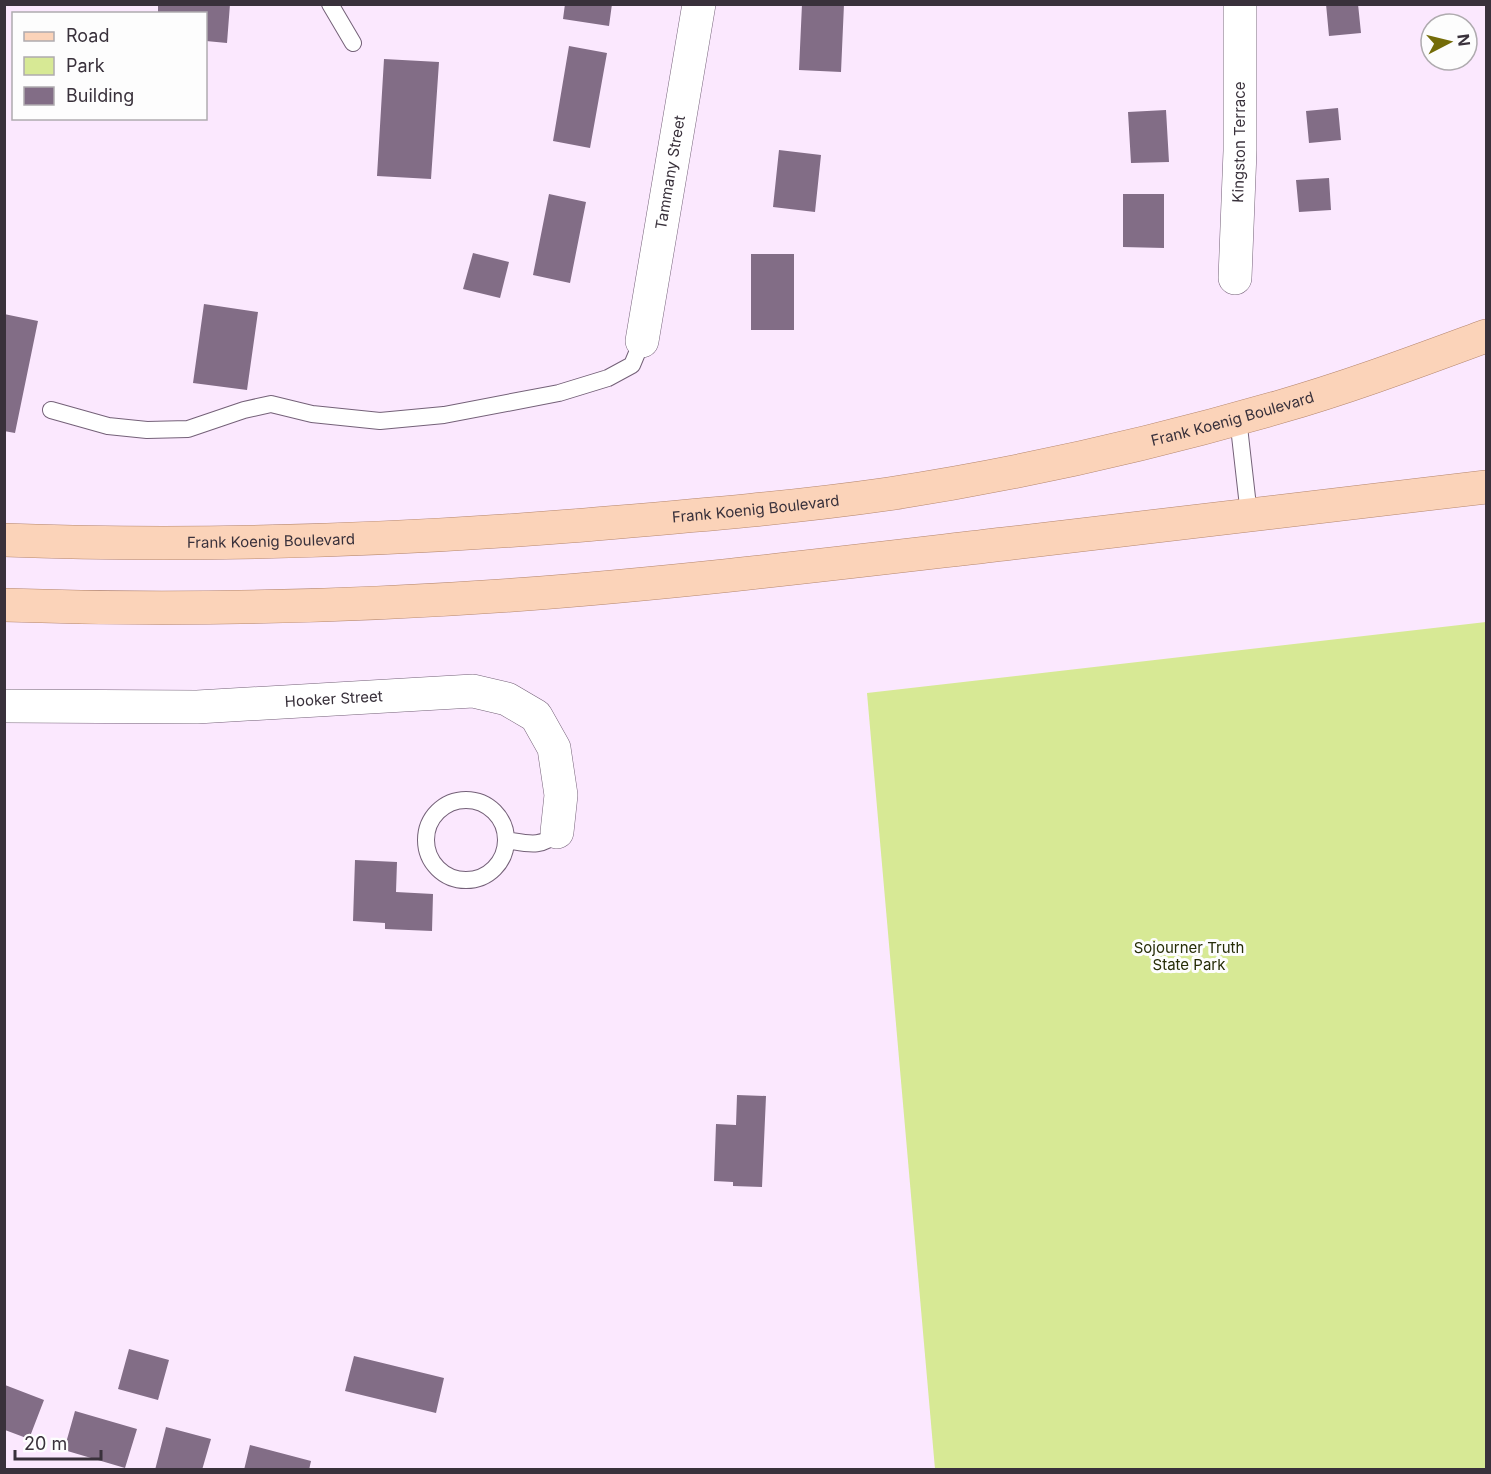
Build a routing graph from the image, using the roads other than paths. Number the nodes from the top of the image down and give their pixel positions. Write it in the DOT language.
graph roads {
  1 [pos="330,4"];
  2 [pos="699,4"];
  3 [pos="1240,4"];
  4 [pos="353,43"];
  5 [pos="1235,278"];
  6 [pos="1486,336"];
  7 [pos="642,341"];
  8 [pos="51,410"];
  9 [pos="1238,418"];
  10 [pos="1486,487"];
  11 [pos="1249,515"];
  12 [pos="4,540"];
  13 [pos="4,605"];
  14 [pos="4,706"];
  15 [pos="557,832"];
  16 [pos="506,840"];
  1 -- 4 [label="lane"];
  2 -- 7 [label="street, Tammany Street"];
  3 -- 5 [label="street, Kingston Terrace"];
  6 -- 9 [label="main road, Frank Koenig Boulevard"];
  7 -- 8 [label="lane"];
  9 -- 11 [label="lane"];
  9 -- 12 [label="main road, Frank Koenig Boulevard"];
  10 -- 11 [label="main road"];
  11 -- 13 [label="main road"];
  14 -- 15 [label="street, Hooker Street"];
  15 -- 16 [label="lane"];
  16 -- 16 [label="lane"];
}
